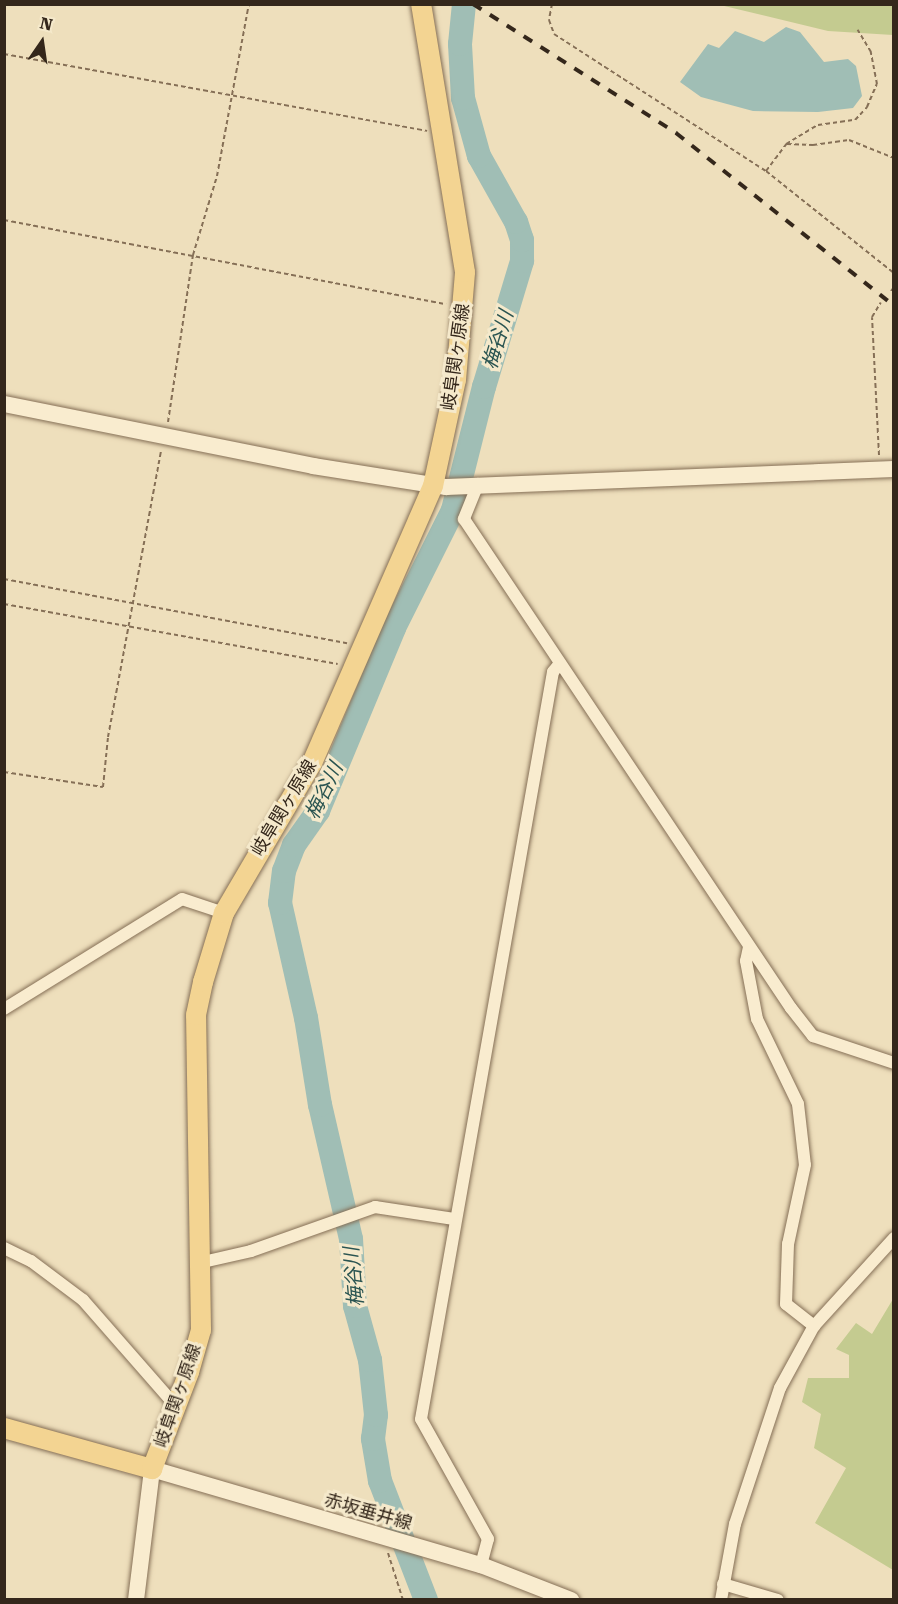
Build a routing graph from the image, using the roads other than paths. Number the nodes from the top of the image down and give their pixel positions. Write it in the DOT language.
graph roads {
  1 [pos="421,4"];
  2 [pos="4,404"];
  3 [pos="887,469"];
  4 [pos="474,485"];
  5 [pos="440,486"];
  6 [pos="560,663"];
  7 [pos="224,913"];
  8 [pos="749,947"];
  9 [pos="4,1009"];
  10 [pos="894,1063"];
  11 [pos="454,1219"];
  12 [pos="894,1239"];
  13 [pos="4,1248"];
  14 [pos="203,1262"];
  15 [pos="814,1326"];
  16 [pos="175,1405"];
  17 [pos="4,1428"];
  18 [pos="152,1469"];
  19 [pos="481,1565"];
  20 [pos="723,1584"];
  21 [pos="136,1599"];
  22 [pos="571,1599"];
  23 [pos="721,1599"];
  24 [pos="778,1599"];
  1 -- 5 [label="main road, 岐阜関ヶ原線"];
  2 -- 5 [label="street"];
  3 -- 4 [label="street"];
  4 -- 5 [label="street"];
  4 -- 6 [label="street"];
  5 -- 7 [label="main road, 岐阜関ヶ原線"];
  6 -- 8 [label="street"];
  6 -- 11 [label="street"];
  7 -- 9 [label="street"];
  7 -- 14 [label="main road, 岐阜関ヶ原線"];
  8 -- 10 [label="street"];
  8 -- 15 [label="street"];
  11 -- 14 [label="street"];
  11 -- 19 [label="street"];
  12 -- 15 [label="street"];
  13 -- 16 [label="street"];
  14 -- 16 [label="main road, 岐阜関ヶ原線"];
  15 -- 20 [label="street"];
  16 -- 18 [label="main road, 岐阜関ヶ原線"];
  17 -- 18 [label="main road, 岐阜関ヶ原線"];
  18 -- 19 [label="street, 赤坂垂井線"];
  18 -- 21 [label="street"];
  19 -- 22 [label="street, 赤坂垂井線"];
  20 -- 23 [label="street"];
  20 -- 24 [label="street"];
}
